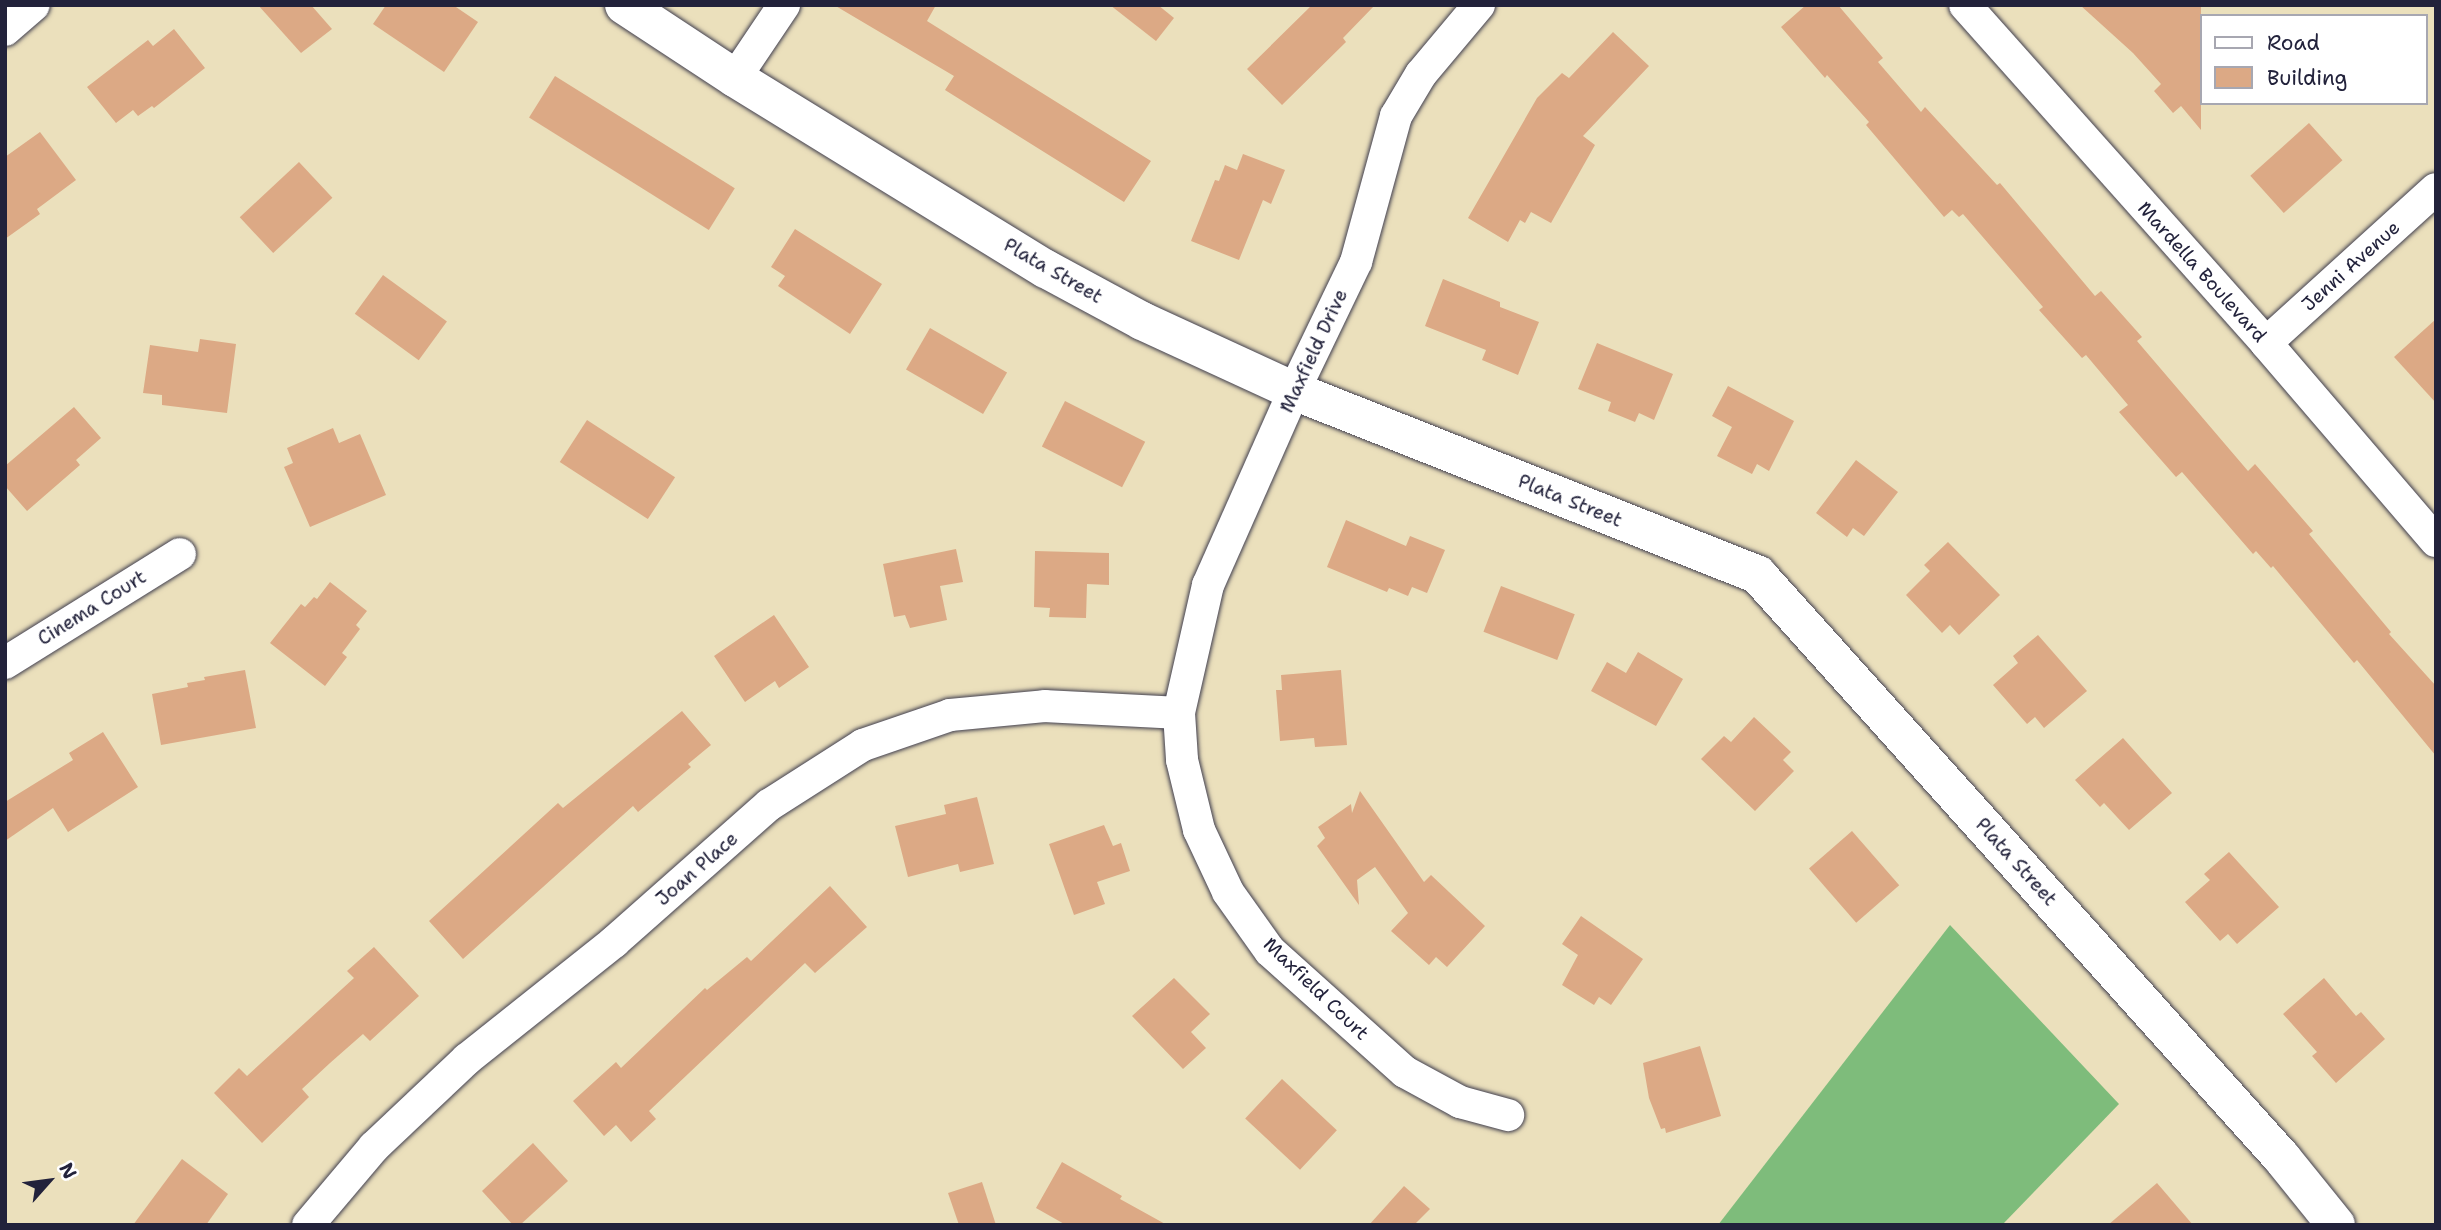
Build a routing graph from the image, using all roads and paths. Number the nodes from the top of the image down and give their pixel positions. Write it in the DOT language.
graph roads {
  1 [pos="34,5"];
  2 [pos="624,5"];
  3 [pos="784,5"];
  4 [pos="1479,5"];
  5 [pos="1965,5"];
  6 [pos="5,30"];
  7 [pos="735,78"];
  8 [pos="2436,189"];
  9 [pos="2266,343"];
  10 [pos="1294,391"];
  11 [pos="2436,541"];
  12 [pos="180,554"];
  13 [pos="5,663"];
  14 [pos="1179,713"];
  15 [pos="1508,1115"];
  16 [pos="308,1225"];
  17 [pos="2336,1225"];
  1 -- 6 [label="street"];
  2 -- 7 [label="street, Plata Street"];
  3 -- 7 [label="street"];
  4 -- 10 [label="street, Maxfield Drive"];
  5 -- 9 [label="street, Mardella Boulevard"];
  7 -- 10 [label="street, Plata Street"];
  8 -- 9 [label="street, Jenni Avenue"];
  9 -- 11 [label="street, Mardella Boulevard"];
  10 -- 14 [label="street, Maxfield Drive"];
  10 -- 17 [label="street, Plata Street"];
  12 -- 13 [label="street, Cinema Court"];
  14 -- 15 [label="street, Maxfield Court"];
  14 -- 16 [label="street, Joan Place"];
}
